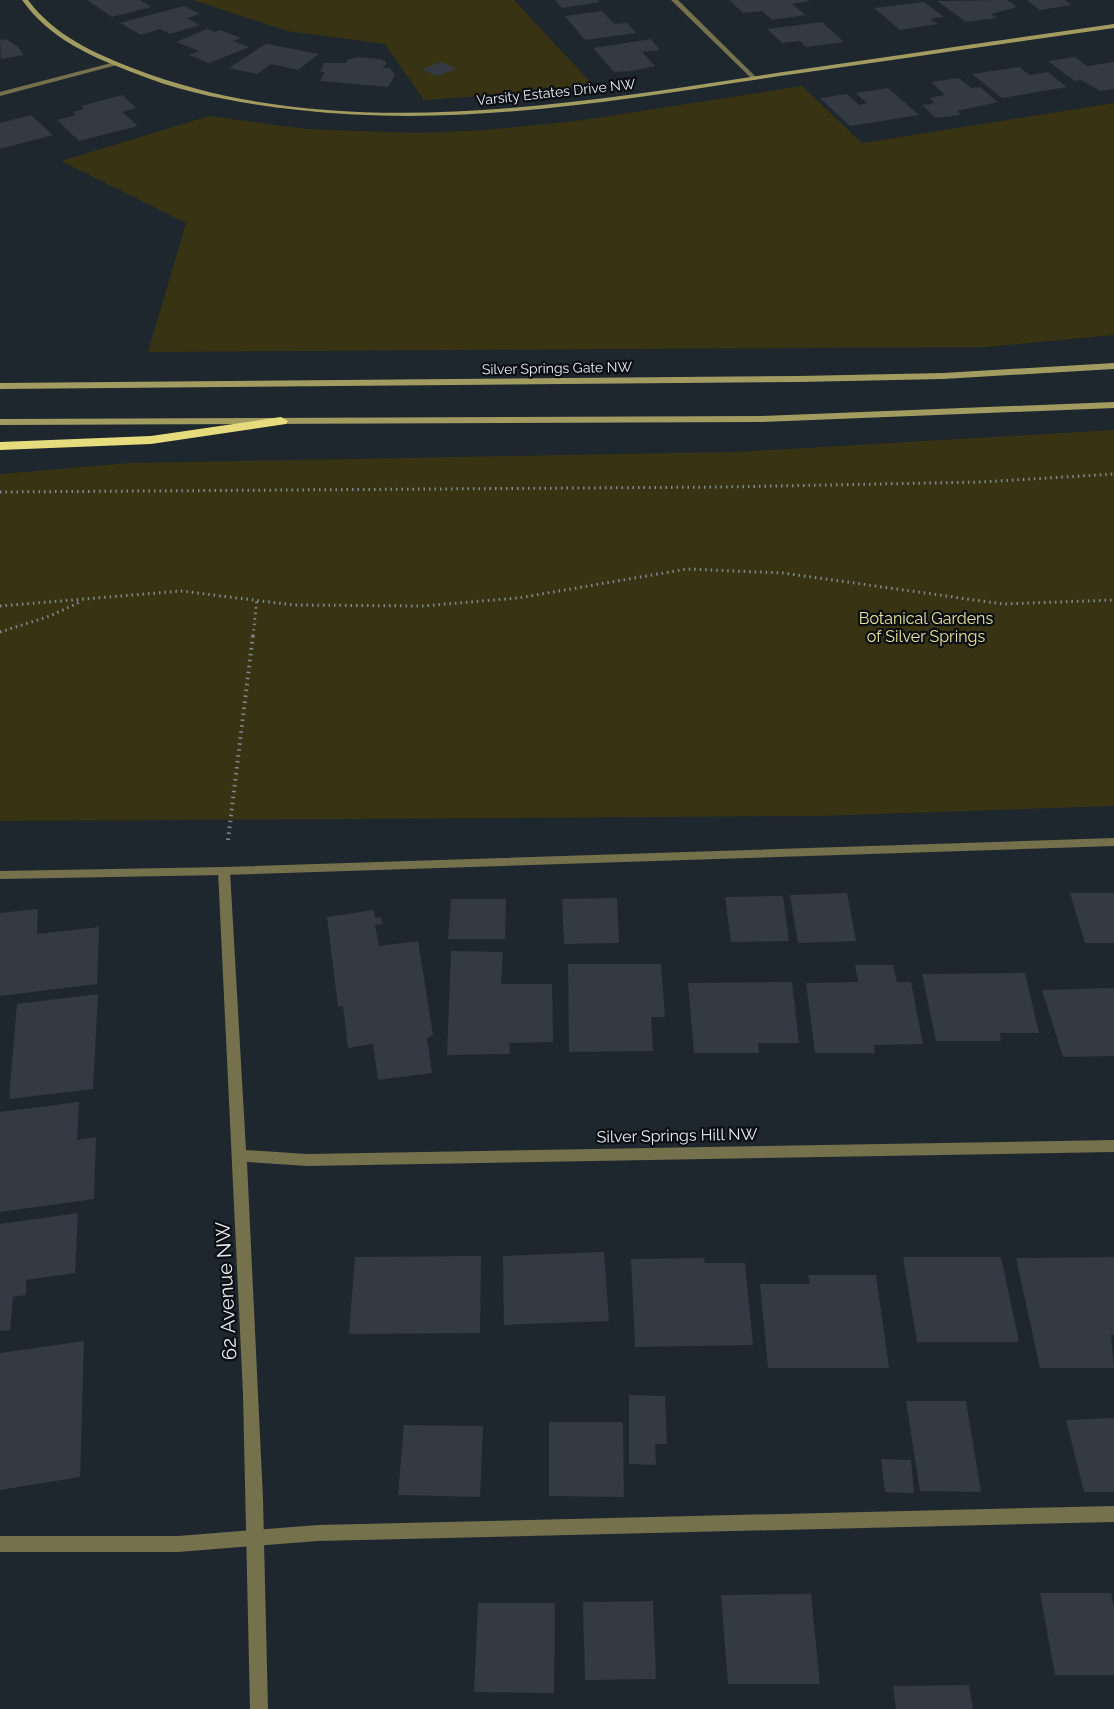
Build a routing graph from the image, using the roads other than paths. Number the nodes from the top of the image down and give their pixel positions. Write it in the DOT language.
graph roads {
  1 [pos="24,0"];
  2 [pos="674,0"];
  3 [pos="1114,26"];
  4 [pos="115,64"];
  5 [pos="754,78"];
  6 [pos="0,94"];
  7 [pos="1114,366"];
  8 [pos="0,386"];
  9 [pos="1114,405"];
  10 [pos="281,421"];
  11 [pos="0,422"];
  12 [pos="0,446"];
  13 [pos="1114,842"];
  14 [pos="224,871"];
  15 [pos="0,875"];
  16 [pos="1114,1146"];
  17 [pos="241,1156"];
  18 [pos="1114,1514"];
  19 [pos="257,1537"];
  20 [pos="0,1544"];
  21 [pos="259,1709"];
  1 -- 4 [label="street, Varsity Estates Drive NW"];
  2 -- 5 [label="street"];
  3 -- 5 [label="street, Varsity Estates Drive NW"];
  4 -- 5 [label="street, Varsity Estates Drive NW"];
  4 -- 6 [label="street"];
  7 -- 8 [label="street, Silver Springs Gate NW"];
  9 -- 10 [label="street"];
  10 -- 11 [label="street"];
  10 -- 12 [label="highway"];
  13 -- 14 [label="street"];
  14 -- 15 [label="street"];
  14 -- 17 [label="street, 62 Avenue NW"];
  16 -- 17 [label="street, Silver Springs Hill NW"];
  17 -- 19 [label="street, 62 Avenue NW"];
  18 -- 19 [label="street"];
  19 -- 20 [label="street"];
  19 -- 21 [label="street, 62 Avenue NW"];
}
